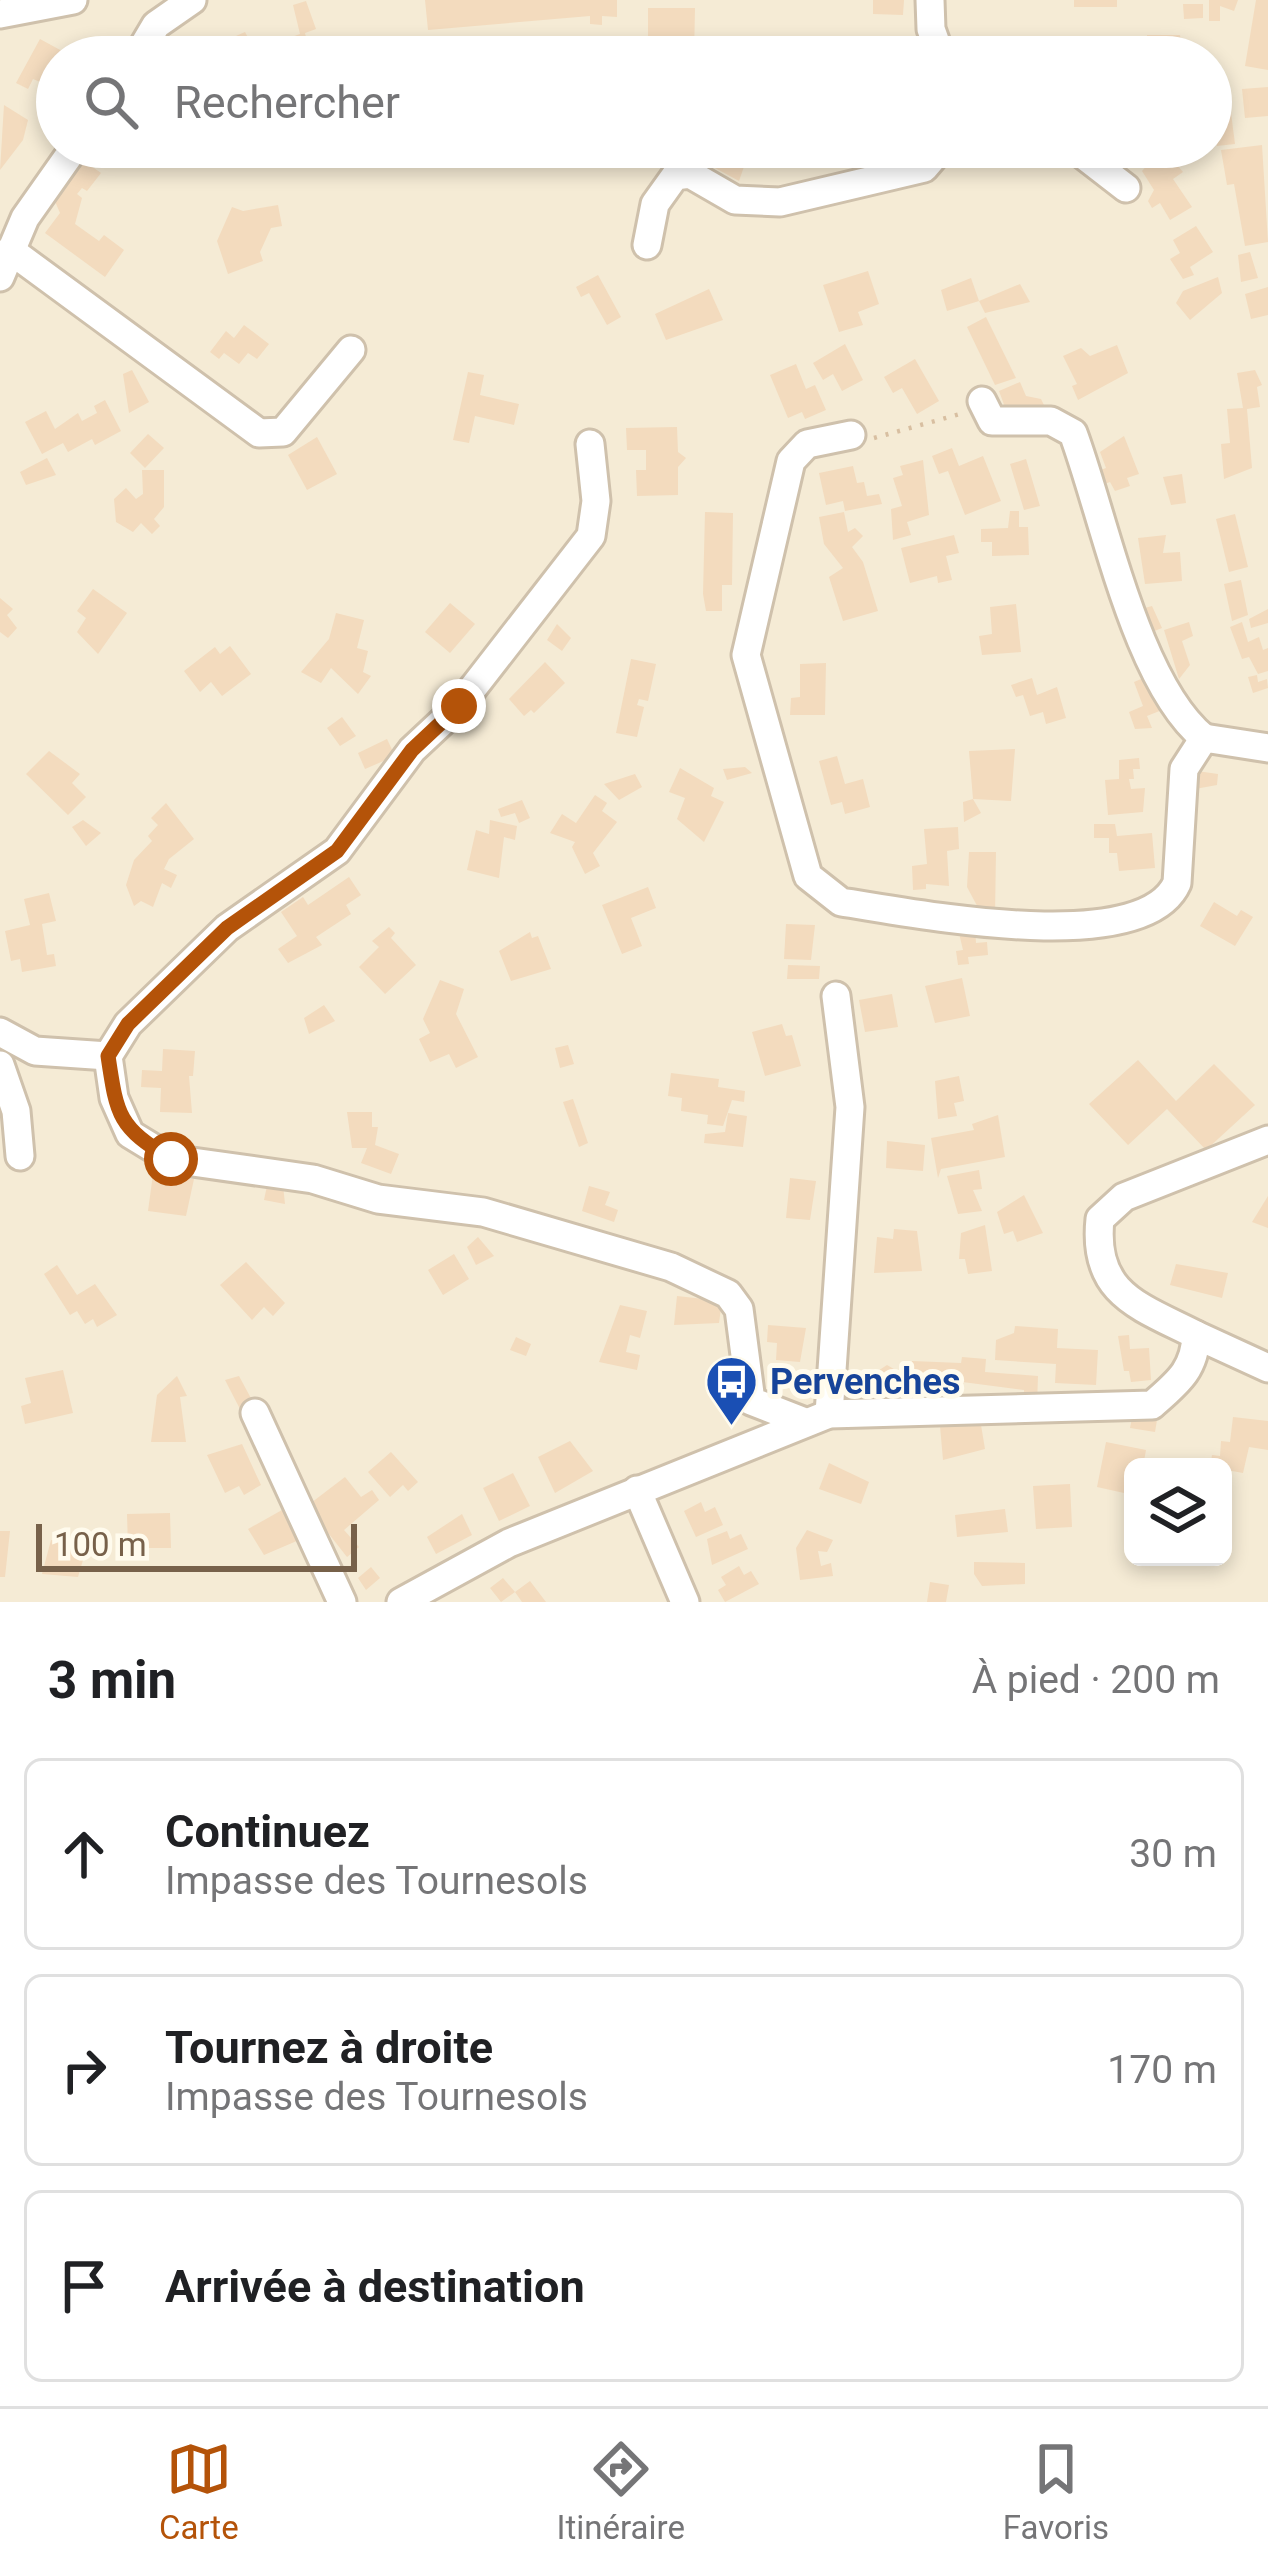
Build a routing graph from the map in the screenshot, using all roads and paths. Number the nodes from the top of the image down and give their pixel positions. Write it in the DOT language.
graph roads {
  1 [pos="73,0"];
  2 [pos="192,0"];
  3 [pos="930,0"];
  4 [pos="0,14"];
  5 [pos="150,36"];
  6 [pos="928,36"];
  7 [pos="62,168"];
  8 [pos="924,168"];
  9 [pos="1100,168"];
  10 [pos="1126,188"];
  11 [pos="647,245"];
  12 [pos="5,264"];
  13 [pos="351,350"];
  14 [pos="982,401"];
  15 [pos="850,435"];
  16 [pos="590,444"];
  17 [pos="1204,738"];
  18 [pos="1268,748"];
  19 [pos="836,996"];
  20 [pos="0,1033"];
  21 [pos="108,1056"];
  22 [pos="0,1065"];
  23 [pos="1268,1140"];
  24 [pos="20,1156"];
  25 [pos="1196,1335"];
  26 [pos="1268,1367"];
  27 [pos="255,1412"];
  28 [pos="817,1418"];
  29 [pos="637,1490"];
  30 [pos="342,1602"];
  31 [pos="401,1602"];
  32 [pos="686,1602"];
  1 -- 4 [label="street"];
  2 -- 5 [label="street"];
  3 -- 6 [label="street"];
  7 -- 12 [label="street"];
  8 -- 11 [label="street"];
  9 -- 10 [label="street"];
  12 -- 13 [label="street"];
  14 -- 15 [label="path"];
  14 -- 17 [label="street"];
  15 -- 17 [label="street"];
  16 -- 21 [label="street"];
  17 -- 18 [label="street"];
  19 -- 28 [label="street"];
  20 -- 21 [label="street"];
  21 -- 28 [label="street"];
  22 -- 24 [label="street"];
  23 -- 25 [label="street"];
  25 -- 26 [label="street"];
  25 -- 28 [label="street"];
  27 -- 30 [label="street"];
  28 -- 29 [label="street"];
  29 -- 31 [label="street"];
  29 -- 32 [label="street"];
}
